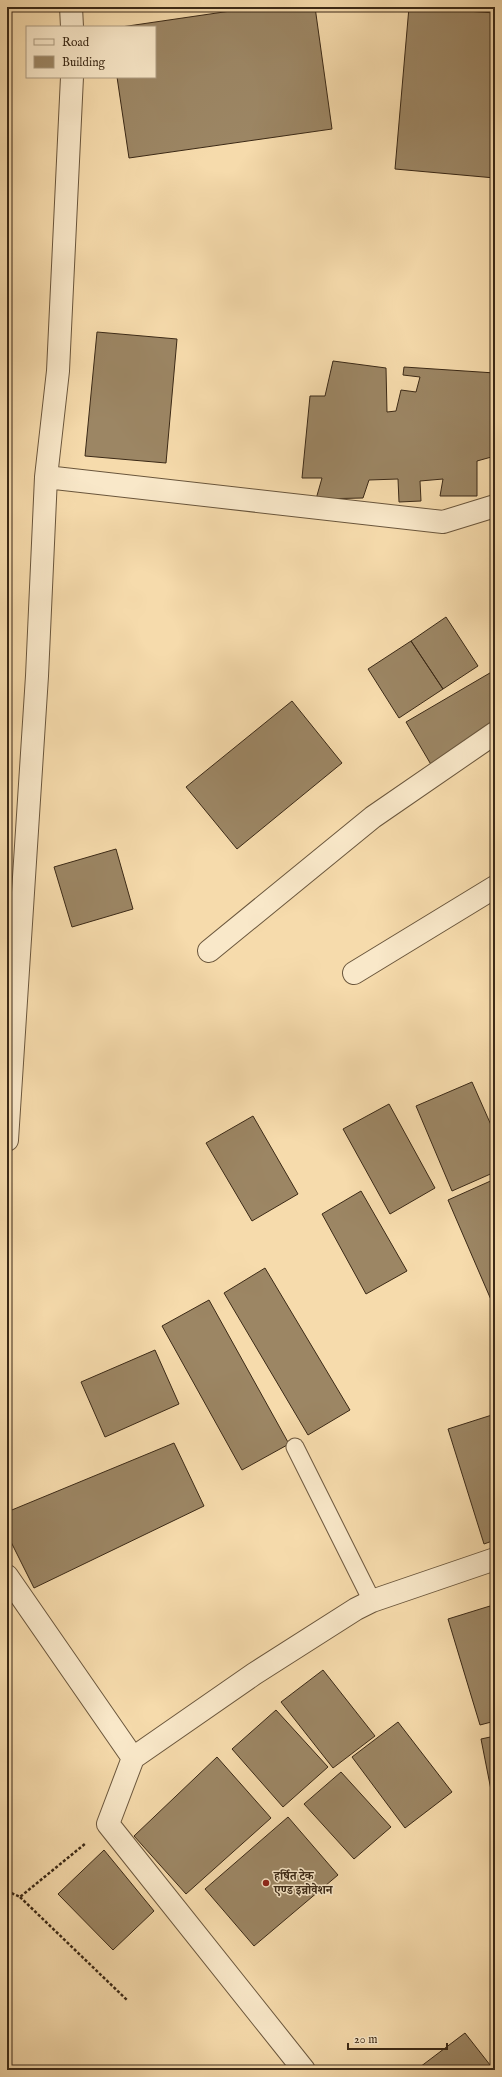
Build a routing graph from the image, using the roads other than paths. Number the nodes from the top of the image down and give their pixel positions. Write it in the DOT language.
graph roads {
  1 [pos="71,7"];
  2 [pos="72,26"];
  3 [pos="72,78"];
  4 [pos="46,477"];
  5 [pos="495,506"];
  6 [pos="495,733"];
  7 [pos="495,887"];
  8 [pos="209,951"];
  9 [pos="354,973"];
  10 [pos="7,1140"];
  11 [pos="295,1447"];
  12 [pos="495,1559"];
  13 [pos="7,1576"];
  14 [pos="372,1601"];
  15 [pos="133,1758"];
  16 [pos="304,2070"];
  1 -- 2 [label="street"];
  3 -- 4 [label="street"];
  4 -- 5 [label="street"];
  4 -- 10 [label="street"];
  6 -- 8 [label="street"];
  7 -- 9 [label="street"];
  11 -- 14 [label="lane"];
  12 -- 14 [label="street"];
  13 -- 15 [label="street"];
  14 -- 15 [label="street"];
  15 -- 16 [label="street"];
}
